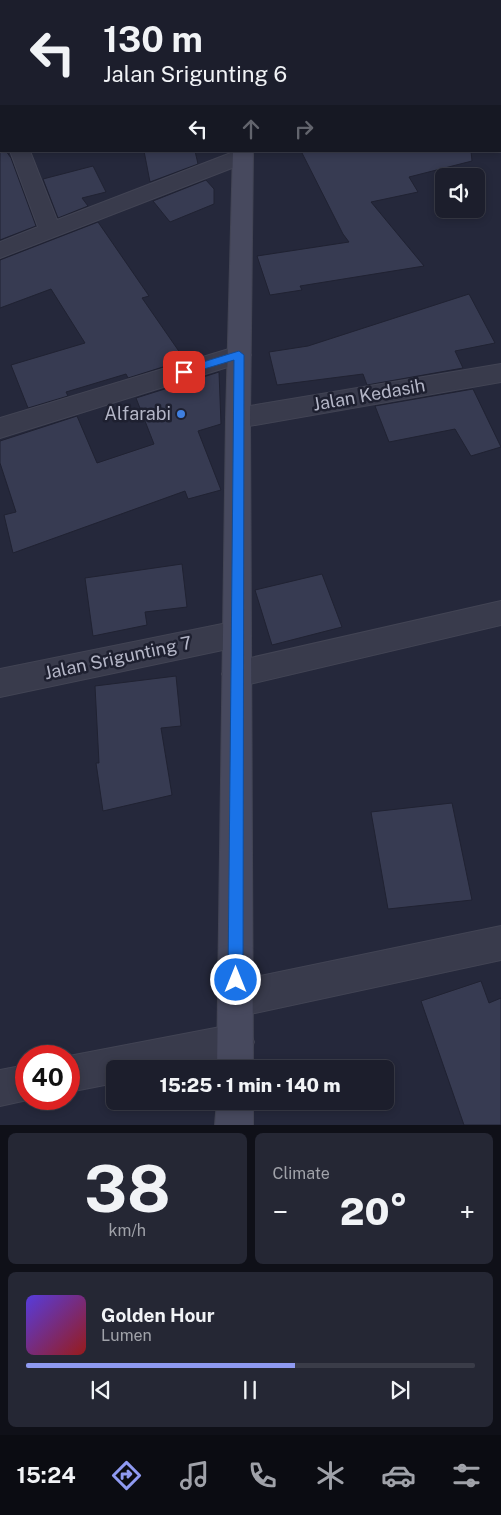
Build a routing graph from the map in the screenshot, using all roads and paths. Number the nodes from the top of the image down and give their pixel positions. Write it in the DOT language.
graph roads {
  1 [pos="20,152"];
  2 [pos="243,154"];
  3 [pos="50,231"];
  4 [pos="0,250"];
  5 [pos="239,355"];
  6 [pos="501,373"];
  7 [pos="238,418"];
  8 [pos="0,428"];
  9 [pos="501,613"];
  10 [pos="237,634"];
  11 [pos="237,674"];
  12 [pos="0,683"];
  13 [pos="501,943"];
  14 [pos="236,999"];
  15 [pos="235,1055"];
  16 [pos="80,1073"];
  17 [pos="15,1085"];
  18 [pos="0,1088"];
  19 [pos="234,1110"];
  20 [pos="234,1125"];
  1 -- 3 [label="street"];
  2 -- 3 [label="street"];
  2 -- 5 [label="street"];
  3 -- 4 [label="street"];
  5 -- 7 [label="street"];
  5 -- 8 [label="street"];
  6 -- 7 [label="street, Jalan Kedasih"];
  7 -- 10 [label="street"];
  9 -- 11 [label="street"];
  10 -- 11 [label="street"];
  10 -- 12 [label="street, Jalan Srigunting 7"];
  11 -- 14 [label="street"];
  13 -- 14 [label="street"];
  14 -- 15 [label="street"];
  15 -- 16 [label="street"];
  17 -- 18 [label="street"];
  19 -- 20 [label="street"];
}
